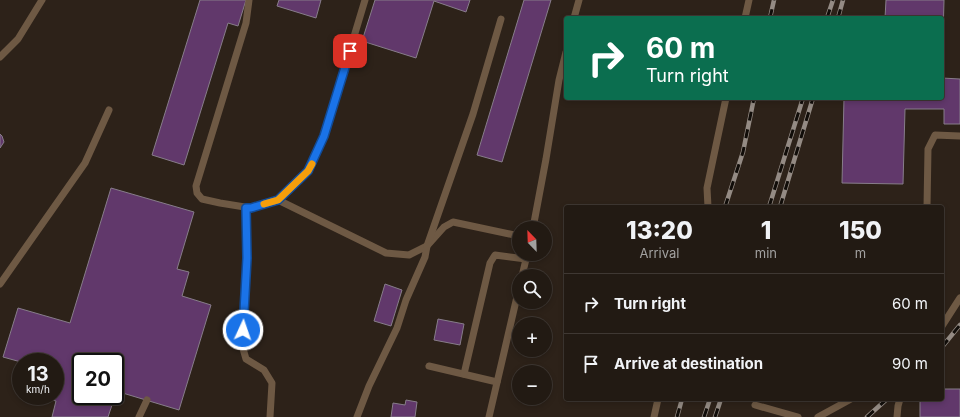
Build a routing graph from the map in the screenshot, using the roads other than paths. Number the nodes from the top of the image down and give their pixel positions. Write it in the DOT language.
graph roads {
  1 [pos="42,0"];
  2 [pos="249,0"];
  3 [pos="365,0"];
  4 [pos="579,0"];
  5 [pos="750,0"];
  6 [pos="575,16"];
  7 [pos="746,16"];
  8 [pos="501,19"];
  9 [pos="0,57"];
  10 [pos="564,60"];
  11 [pos="726,100"];
  12 [pos="109,110"];
  13 [pos="960,136"];
  14 [pos="278,200"];
  15 [pos="708,205"];
  16 [pos="927,205"];
  17 [pos="246,208"];
  18 [pos="534,221"];
  19 [pos="512,235"];
  20 [pos="427,246"];
  21 [pos="512,256"];
  22 [pos="0,284"];
  23 [pos="960,298"];
  24 [pos="514,309"];
  25 [pos="944,313"];
  26 [pos="950,313"];
  27 [pos="944,323"];
  28 [pos="429,366"];
  29 [pos="464,374"];
  30 [pos="497,382"];
  31 [pos="147,400"];
  32 [pos="658,401"];
  33 [pos="847,401"];
  34 [pos="899,401"];
  35 [pos="755,405"];
  36 [pos="139,417"];
  37 [pos="270,417"];
  38 [pos="357,417"];
  39 [pos="489,417"];
  40 [pos="654,417"];
  41 [pos="798,417"];
  42 [pos="818,417"];
  43 [pos="897,417"];
  1 -- 9 [label="lane"];
  2 -- 17 [label="lane"];
  3 -- 14 [label="lane"];
  4 -- 6 [label="lane"];
  5 -- 7 [label="lane"];
  8 -- 20 [label="lane"];
  10 -- 18 [label="lane"];
  11 -- 15 [label="lane"];
  12 -- 22 [label="lane"];
  13 -- 16 [label="lane"];
  14 -- 17 [label="lane"];
  14 -- 20 [label="lane"];
  17 -- 37 [label="lane"];
  19 -- 20 [label="lane"];
  20 -- 38 [label="lane"];
  21 -- 29 [label="lane"];
  23 -- 26 [label="lane"];
  24 -- 30 [label="lane"];
  25 -- 26 [label="lane"];
  26 -- 27 [label="lane"];
  28 -- 29 [label="lane"];
  29 -- 30 [label="lane"];
  30 -- 39 [label="lane"];
  31 -- 36 [label="lane"];
  32 -- 40 [label="lane"];
  33 -- 42 [label="lane"];
  34 -- 43 [label="lane"];
  35 -- 41 [label="lane"];
}
